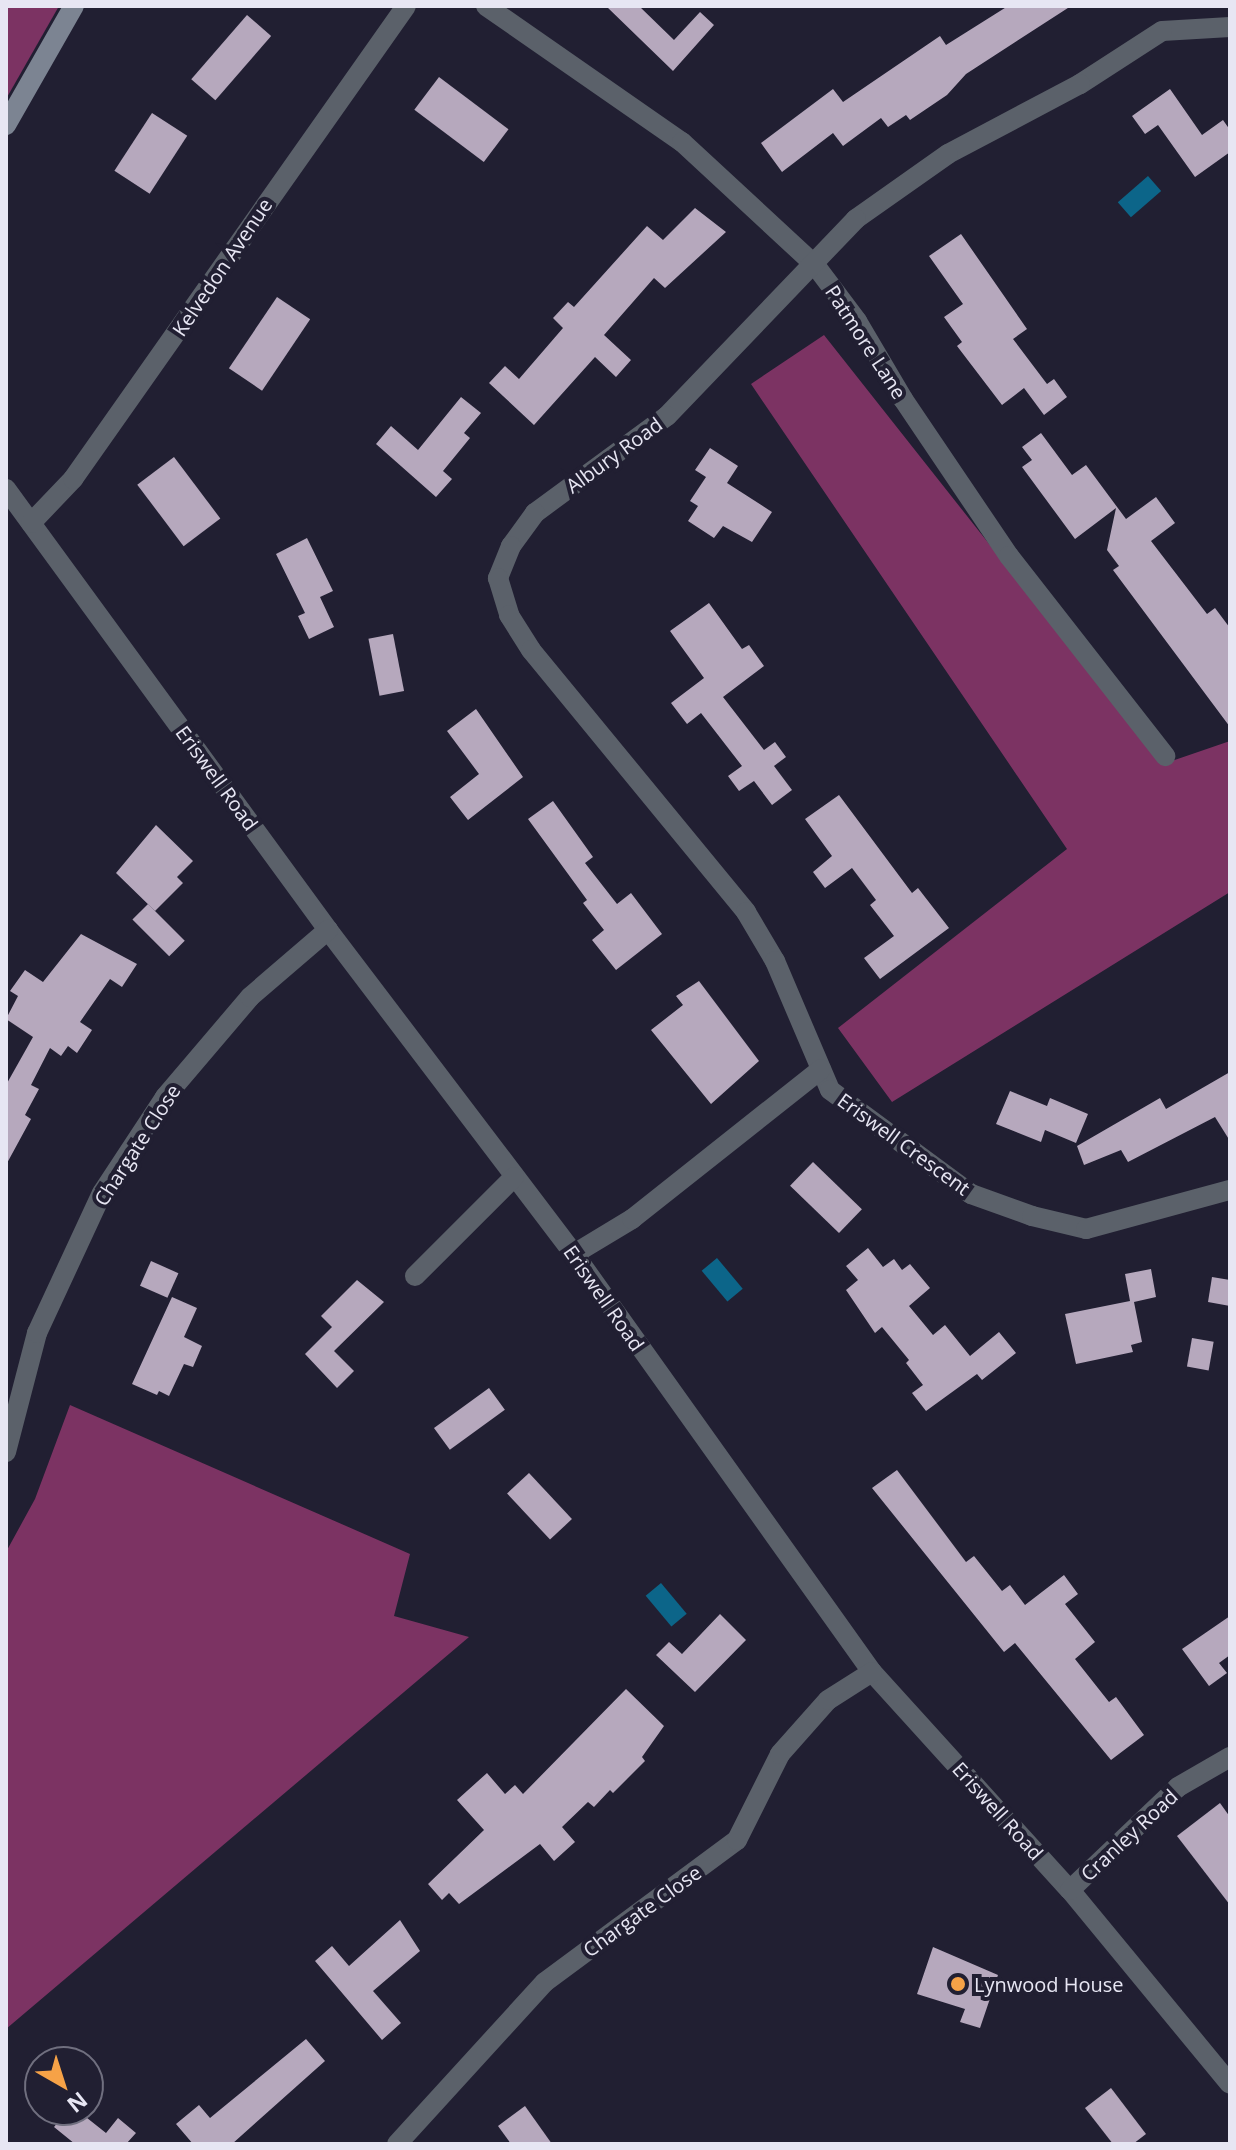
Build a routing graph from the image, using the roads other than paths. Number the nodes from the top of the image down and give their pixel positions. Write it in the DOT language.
graph roads {
  1 [pos="74,6"];
  2 [pos="406,6"];
  3 [pos="486,6"];
  4 [pos="1230,27"];
  5 [pos="6,125"];
  6 [pos="815,265"];
  7 [pos="6,489"];
  8 [pos="31,523"];
  9 [pos="1165,756"];
  10 [pos="328,930"];
  11 [pos="821,1069"];
  12 [pos="514,1177"];
  13 [pos="1230,1190"];
  14 [pos="574,1254"];
  15 [pos="415,1276"];
  16 [pos="6,1452"];
  17 [pos="872,1672"];
  18 [pos="1230,1757"];
  19 [pos="1070,1890"];
  20 [pos="1230,2084"];
  21 [pos="407,2140"];
  1 -- 5 [label="street"];
  2 -- 8 [label="street, Kelvedon Avenue"];
  3 -- 6 [label="street, Patmore Lane"];
  4 -- 6 [label="street, Albury Road"];
  6 -- 9 [label="street, Patmore Lane"];
  6 -- 11 [label="street, Albury Road"];
  7 -- 8 [label="street, Eriswell Road"];
  8 -- 10 [label="street, Eriswell Road"];
  10 -- 12 [label="street, Eriswell Road"];
  10 -- 16 [label="street, Chargate Close"];
  11 -- 13 [label="street, Eriswell Crescent"];
  11 -- 14 [label="street"];
  12 -- 14 [label="street, Eriswell Road"];
  12 -- 15 [label="street"];
  14 -- 17 [label="street, Eriswell Road"];
  17 -- 19 [label="street, Eriswell Road"];
  17 -- 21 [label="street, Chargate Close"];
  18 -- 19 [label="street, Cranley Road"];
  19 -- 20 [label="street, Eriswell Road"];
}
